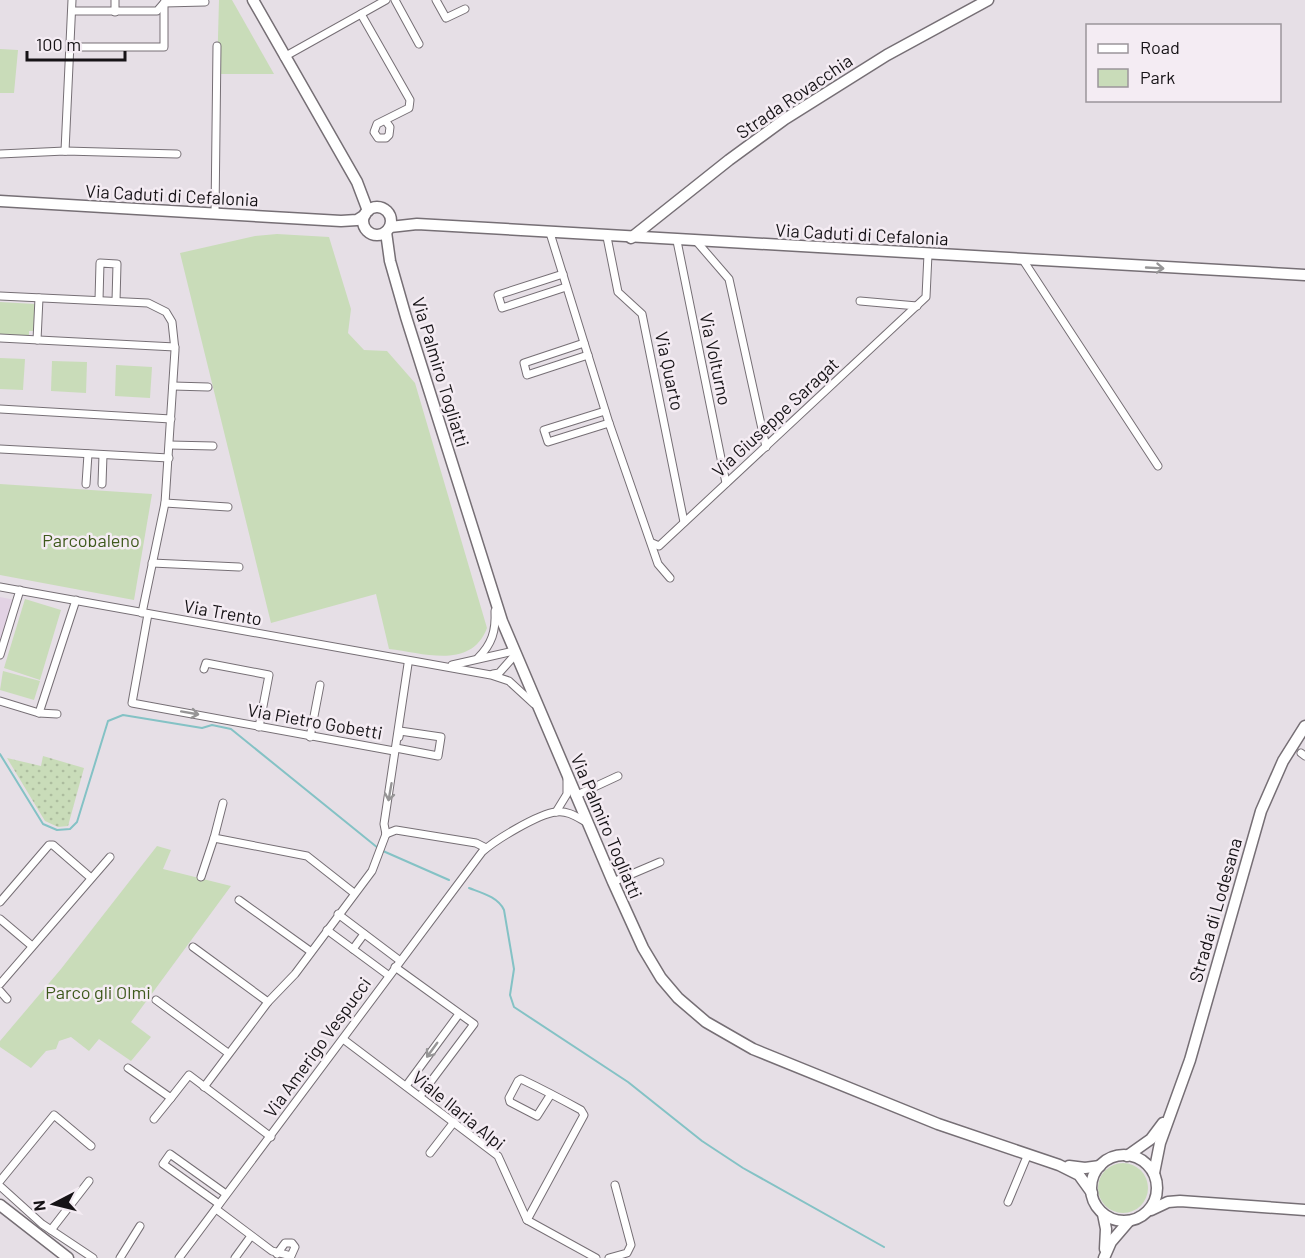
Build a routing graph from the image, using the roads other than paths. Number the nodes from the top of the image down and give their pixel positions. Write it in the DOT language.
graph roads {
  1 [pos="72,0"];
  2 [pos="115,0"];
  3 [pos="253,0"];
  4 [pos="386,0"];
  5 [pos="395,0"];
  6 [pos="436,0"];
  7 [pos="988,0"];
  8 [pos="205,2"];
  9 [pos="164,3"];
  10 [pos="465,9"];
  11 [pos="72,11"];
  12 [pos="115,12"];
  13 [pos="361,14"];
  14 [pos="419,44"];
  15 [pos="217,46"];
  16 [pos="70,47"];
  17 [pos="284,57"];
  18 [pos="385,120"];
  19 [pos="65,151"];
  20 [pos="0,154"];
  21 [pos="177,154"];
  22 [pos="357,182"];
  23 [pos="0,201"];
  24 [pos="366,213"];
  25 [pos="215,214"];
  26 [pos="341,221"];
  27 [pos="387,221"];
  28 [pos="369,232"];
  29 [pos="550,233"];
  30 [pos="608,237"];
  31 [pos="631,238"];
  32 [pos="676,241"];
  33 [pos="698,242"];
  34 [pos="928,254"];
  35 [pos="1023,260"];
  36 [pos="390,261"];
  37 [pos="562,274"];
  38 [pos="1305,275"];
  39 [pos="567,287"];
  40 [pos="0,296"];
  41 [pos="39,298"];
  42 [pos="99,300"];
  43 [pos="116,301"];
  44 [pos="860,301"];
  45 [pos="917,306"];
  46 [pos="0,338"];
  47 [pos="37,340"];
  48 [pos="584,344"];
  49 [pos="175,347"];
  50 [pos="588,355"];
  51 [pos="173,386"];
  52 [pos="208,387"];
  53 [pos="0,410"];
  54 [pos="605,411"];
  55 [pos="171,419"];
  56 [pos="609,423"];
  57 [pos="170,445"];
  58 [pos="213,446"];
  59 [pos="766,447"];
  60 [pos="0,449"];
  61 [pos="88,454"];
  62 [pos="104,455"];
  63 [pos="169,458"];
  64 [pos="1158,466"];
  65 [pos="726,483"];
  66 [pos="86,484"];
  67 [pos="102,484"];
  68 [pos="165,503"];
  69 [pos="228,507"];
  70 [pos="684,522"];
  71 [pos="652,543"];
  72 [pos="152,563"];
  73 [pos="239,567"];
  74 [pos="670,578"];
  75 [pos="0,587"];
  76 [pos="20,590"];
  77 [pos="494,597"];
  78 [pos="76,600"];
  79 [pos="145,613"];
  80 [pos="514,653"];
  81 [pos="0,655"];
  82 [pos="477,660"];
  83 [pos="408,664"];
  84 [pos="440,666"];
  85 [pos="204,669"];
  86 [pos="491,675"];
  87 [pos="320,685"];
  88 [pos="0,701"];
  89 [pos="39,713"];
  90 [pos="541,713"];
  91 [pos="57,714"];
  92 [pos="1305,726"];
  93 [pos="259,727"];
  94 [pos="310,737"];
  95 [pos="395,750"];
  96 [pos="567,777"];
  97 [pos="618,777"];
  98 [pos="577,799"];
  99 [pos="223,803"];
  100 [pos="561,805"];
  101 [pos="556,812"];
  102 [pos="567,813"];
  103 [pos="586,822"];
  104 [pos="386,834"];
  105 [pos="214,838"];
  106 [pos="486,848"];
  107 [pos="110,857"];
  108 [pos="660,862"];
  109 [pos="201,877"];
  110 [pos="91,878"];
  111 [pos="613,882"];
  112 [pos="354,893"];
  113 [pos="239,900"];
  114 [pos="0,902"];
  115 [pos="339,914"];
  116 [pos="0,919"];
  117 [pos="327,930"];
  118 [pos="364,933"];
  119 [pos="32,946"];
  120 [pos="193,947"];
  121 [pos="353,949"];
  122 [pos="310,951"];
  123 [pos="397,964"];
  124 [pos="388,975"];
  125 [pos="0,984"];
  126 [pos="0,992"];
  127 [pos="7,999"];
  128 [pos="156,1000"];
  129 [pos="267,1002"];
  130 [pos="459,1014"];
  131 [pos="343,1039"];
  132 [pos="228,1053"];
  133 [pos="128,1068"];
  134 [pos="204,1086"];
  135 [pos="406,1086"];
  136 [pos="551,1094"];
  137 [pos="420,1096"];
  138 [pos="171,1098"];
  139 [pos="1171,1110"];
  140 [pos="154,1119"];
  141 [pos="454,1122"];
  142 [pos="271,1137"];
  143 [pos="92,1146"];
  144 [pos="430,1153"];
  145 [pos="1028,1154"];
  146 [pos="1127,1156"];
  147 [pos="1059,1165"];
  148 [pos="1100,1166"];
  149 [pos="1155,1179"];
  150 [pos="0,1180"];
  151 [pos="89,1181"];
  152 [pos="615,1185"];
  153 [pos="0,1187"];
  154 [pos="1092,1193"];
  155 [pos="226,1194"];
  156 [pos="1180,1201"];
  157 [pos="1008,1202"];
  158 [pos="0,1204"];
  159 [pos="217,1206"];
  160 [pos="1305,1210"];
  161 [pos="1148,1212"];
  162 [pos="1103,1214"];
  163 [pos="527,1220"];
  164 [pos="1129,1221"];
  165 [pos="140,1226"];
  166 [pos="51,1230"];
  167 [pos="251,1236"];
  168 [pos="277,1254"];
  169 [pos="68,1258"];
  170 [pos="93,1258"];
  171 [pos="120,1258"];
  172 [pos="179,1258"];
  173 [pos="235,1258"];
  174 [pos="596,1258"];
  175 [pos="609,1258"];
  176 [pos="1104,1258"];
  1 -- 11 [label="street"];
  2 -- 12 [label="street"];
  3 -- 17 [label="street"];
  4 -- 13 [label="street"];
  5 -- 14 [label="street"];
  6 -- 10 [label="street"];
  7 -- 31 [label="street, Strada Rovacchia"];
  8 -- 9 [label="street"];
  9 -- 12 [label="street"];
  9 -- 16 [label="street"];
  11 -- 12 [label="street"];
  11 -- 16 [label="street"];
  13 -- 17 [label="street"];
  13 -- 18 [label="street"];
  15 -- 25 [label="street"];
  16 -- 19 [label="street"];
  17 -- 22 [label="street"];
  19 -- 20 [label="street"];
  19 -- 21 [label="street"];
  22 -- 24 [label="street"];
  22 -- 27 [label="street"];
  23 -- 25 [label="street, Via Caduti di Cefalonia"];
  24 -- 26 [label="street, Via Caduti di Cefalonia"];
  24 -- 27 [label="street"];
  24 -- 28 [label="street"];
  25 -- 26 [label="street, Via Caduti di Cefalonia"];
  26 -- 28 [label="street, Via Caduti di Cefalonia"];
  27 -- 28 [label="street"];
  27 -- 29 [label="street, Via Caduti di Cefalonia"];
  27 -- 36 [label="street, Via Palmiro Togliatti"];
  28 -- 36 [label="street, Via Palmiro Togliatti"];
  29 -- 30 [label="street, Via Caduti di Cefalonia"];
  29 -- 37 [label="street"];
  30 -- 31 [label="street, Via Caduti di Cefalonia"];
  30 -- 70 [label="street, Via Quarto"];
  31 -- 32 [label="street, Via Caduti di Cefalonia"];
  32 -- 33 [label="street, Via Caduti di Cefalonia"];
  32 -- 65 [label="street, Via Volturno"];
  33 -- 34 [label="street, Via Caduti di Cefalonia"];
  33 -- 59 [label="street"];
  34 -- 35 [label="street, Via Caduti di Cefalonia"];
  34 -- 45 [label="street, Via Giuseppe Saragat"];
  35 -- 38 [label="street, Via Caduti di Cefalonia, one-way"];
  35 -- 64 [label="street"];
  36 -- 77 [label="street, Via Palmiro Togliatti"];
  37 -- 39 [label="street"];
  37 -- 39 [label="street"];
  39 -- 48 [label="street"];
  40 -- 41 [label="street"];
  41 -- 42 [label="street"];
  41 -- 47 [label="street"];
  42 -- 43 [label="street"];
  42 -- 43 [label="street"];
  43 -- 49 [label="street, Via Pietro Gobetti"];
  44 -- 45 [label="street"];
  45 -- 59 [label="street, Via Giuseppe Saragat"];
  46 -- 47 [label="street"];
  47 -- 49 [label="street"];
  48 -- 50 [label="street"];
  48 -- 50 [label="street"];
  49 -- 51 [label="street, Via Pietro Gobetti"];
  50 -- 54 [label="street"];
  51 -- 52 [label="street"];
  51 -- 55 [label="street, Via Pietro Gobetti"];
  53 -- 55 [label="street"];
  54 -- 56 [label="street"];
  54 -- 56 [label="street"];
  55 -- 57 [label="street, Via Pietro Gobetti"];
  56 -- 71 [label="street"];
  57 -- 58 [label="street"];
  57 -- 63 [label="street, Via Pietro Gobetti"];
  59 -- 65 [label="street, Via Giuseppe Saragat"];
  60 -- 61 [label="street"];
  61 -- 62 [label="street"];
  61 -- 66 [label="street"];
  62 -- 63 [label="street"];
  62 -- 67 [label="street"];
  63 -- 68 [label="street, Via Pietro Gobetti"];
  65 -- 70 [label="street, Via Giuseppe Saragat"];
  68 -- 69 [label="street"];
  68 -- 72 [label="street, Via Pietro Gobetti"];
  70 -- 71 [label="street, Via Giuseppe Saragat"];
  71 -- 74 [label="street"];
  72 -- 73 [label="street"];
  72 -- 79 [label="street, Via Pietro Gobetti"];
  75 -- 76 [label="street, Via Trento"];
  76 -- 78 [label="street, Via Trento"];
  76 -- 81 [label="street"];
  77 -- 80 [label="street, Via Palmiro Togliatti"];
  77 -- 82 [label="street"];
  78 -- 79 [label="street, Via Trento"];
  78 -- 89 [label="street"];
  79 -- 84 [label="street, Via Trento"];
  79 -- 93 [label="street, Via Pietro Gobetti, one-way"];
  80 -- 82 [label="street, Via Trento"];
  80 -- 86 [label="street"];
  80 -- 90 [label="street, Via Palmiro Togliatti"];
  82 -- 84 [label="street, Via Trento"];
  83 -- 95 [label="street"];
  84 -- 86 [label="street, Via Trento"];
  85 -- 93 [label="street"];
  86 -- 90 [label="street, Via Trento"];
  87 -- 94 [label="street"];
  88 -- 89 [label="street"];
  89 -- 91 [label="street"];
  90 -- 96 [label="street, Via Palmiro Togliatti"];
  92 -- 139 [label="street, Strada di Lodesana"];
  93 -- 94 [label="street, Via Pietro Gobetti"];
  94 -- 95 [label="street, Via Pietro Gobetti"];
  95 -- 95 [label="street"];
  95 -- 104 [label="street, Via Pietro Gobetti, one-way"];
  96 -- 98 [label="street, Via Palmiro Togliatti"];
  96 -- 100 [label="street, Via Amerigo Vespucci"];
  97 -- 98 [label="street"];
  98 -- 100 [label="street"];
  98 -- 102 [label="street"];
  98 -- 103 [label="street, Via Palmiro Togliatti"];
  99 -- 105 [label="street"];
  100 -- 101 [label="street, Via Amerigo Vespucci"];
  101 -- 102 [label="street, Via Amerigo Vespucci"];
  101 -- 106 [label="street, Via Amerigo Vespucci"];
  102 -- 103 [label="street, Via Amerigo Vespucci"];
  103 -- 111 [label="street, Via Palmiro Togliatti"];
  104 -- 106 [label="street"];
  104 -- 112 [label="street"];
  105 -- 109 [label="street"];
  105 -- 112 [label="street"];
  106 -- 123 [label="street, Via Amerigo Vespucci"];
  107 -- 110 [label="street"];
  108 -- 111 [label="street"];
  110 -- 114 [label="street"];
  110 -- 119 [label="street"];
  111 -- 145 [label="street, Via Palmiro Togliatti"];
  112 -- 115 [label="street"];
  113 -- 122 [label="street"];
  115 -- 117 [label="street"];
  115 -- 118 [label="street"];
  116 -- 119 [label="street"];
  117 -- 121 [label="street, Via Amerigo Vespucci"];
  117 -- 122 [label="street"];
  118 -- 121 [label="street"];
  118 -- 123 [label="street"];
  119 -- 125 [label="street"];
  120 -- 129 [label="street"];
  121 -- 124 [label="street, Via Amerigo Vespucci"];
  122 -- 129 [label="street"];
  123 -- 124 [label="street, Via Amerigo Vespucci"];
  123 -- 130 [label="street"];
  124 -- 131 [label="street, Via Amerigo Vespucci"];
  126 -- 127 [label="street"];
  128 -- 132 [label="street"];
  129 -- 132 [label="street"];
  130 -- 135 [label="street, one-way"];
  130 -- 137 [label="street"];
  131 -- 135 [label="street, Viale Ilaria Alpi"];
  131 -- 142 [label="street, Via Amerigo Vespucci"];
  132 -- 134 [label="street"];
  133 -- 138 [label="street"];
  134 -- 138 [label="street"];
  134 -- 142 [label="street, Via Amerigo Vespucci"];
  135 -- 137 [label="street, Viale Ilaria Alpi"];
  136 -- 136 [label="street"];
  136 -- 163 [label="street"];
  137 -- 141 [label="street, Viale Ilaria Alpi"];
  138 -- 140 [label="street"];
  139 -- 146 [label="street"];
  139 -- 149 [label="street"];
  141 -- 144 [label="street"];
  141 -- 163 [label="street, Viale Ilaria Alpi"];
  142 -- 155 [label="street, Via Amerigo Vespucci"];
  143 -- 150 [label="street"];
  145 -- 147 [label="street, Via Palmiro Togliatti"];
  145 -- 157 [label="street"];
  146 -- 148 [label="street"];
  146 -- 149 [label="street"];
  147 -- 148 [label="street"];
  147 -- 154 [label="street"];
  148 -- 154 [label="street"];
  149 -- 156 [label="street"];
  149 -- 161 [label="street"];
  151 -- 166 [label="street"];
  152 -- 175 [label="street"];
  153 -- 166 [label="street"];
  154 -- 162 [label="street"];
  155 -- 159 [label="street, Via Amerigo Vespucci"];
  155 -- 159 [label="street"];
  156 -- 160 [label="street"];
  156 -- 161 [label="street"];
  158 -- 169 [label="street"];
  159 -- 167 [label="street"];
  159 -- 172 [label="street, Via Amerigo Vespucci"];
  161 -- 164 [label="street"];
  162 -- 164 [label="street"];
  162 -- 176 [label="street"];
  163 -- 174 [label="street"];
  164 -- 176 [label="street"];
  165 -- 171 [label="street"];
  166 -- 170 [label="street"];
  167 -- 168 [label="street"];
  167 -- 173 [label="street"];
}
